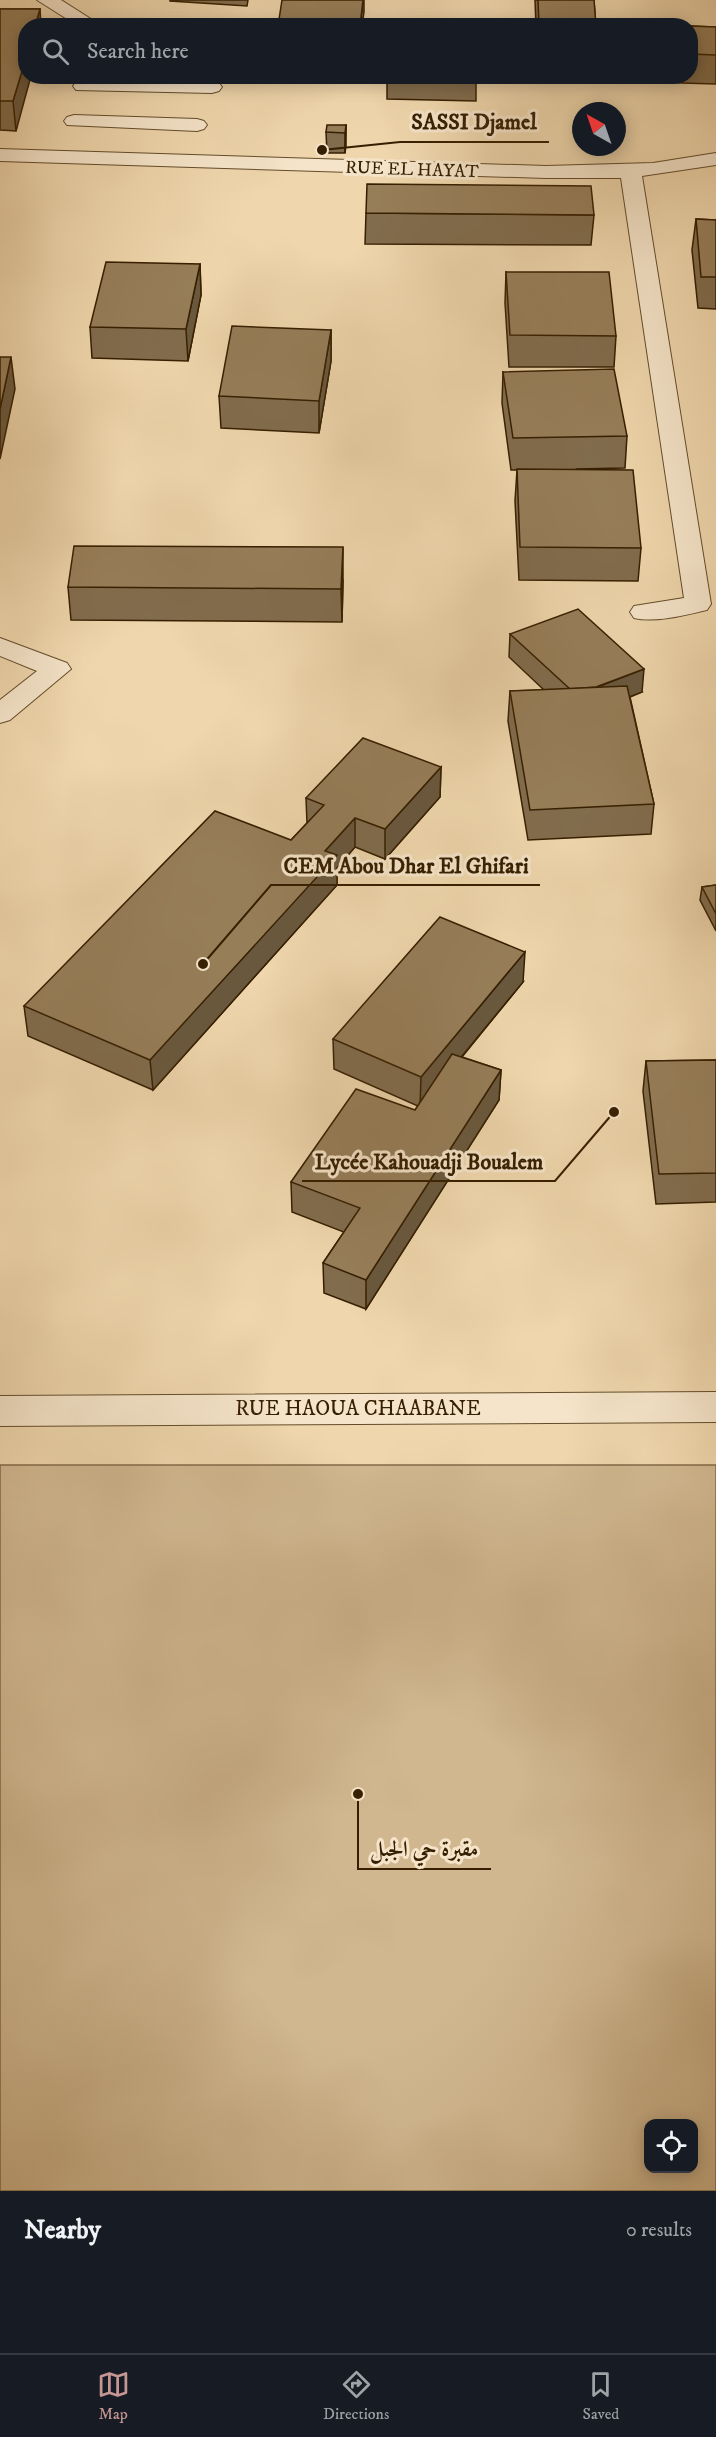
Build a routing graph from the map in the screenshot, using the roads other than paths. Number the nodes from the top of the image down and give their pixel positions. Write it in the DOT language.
graph roads {
  1 [pos="47,0"];
  2 [pos="79,18"];
  3 [pos="83,84"];
  4 [pos="148,84"];
  5 [pos="212,87"];
  6 [pos="74,121"];
  7 [pos="197,125"];
  8 [pos="0,155"];
  9 [pos="65,159"];
  10 [pos="716,159"];
  11 [pos="631,172"];
  12 [pos="643,612"];
  13 [pos="0,646"];
  14 [pos="0,714"];
  15 [pos="716,1407"];
  16 [pos="0,1411"];
  1 -- 2 [label="street"];
  3 -- 6 [label="street"];
  4 -- 5 [label="street"];
  6 -- 7 [label="street"];
  6 -- 9 [label="street"];
  8 -- 9 [label="street, RUE EL HAYAT"];
  9 -- 11 [label="street, RUE EL HAYAT"];
  10 -- 11 [label="street, RUE EL HAYAT"];
  11 -- 12 [label="street"];
  13 -- 14 [label="street"];
  15 -- 16 [label="street, RUE HAOUA CHAABANE"];
}
